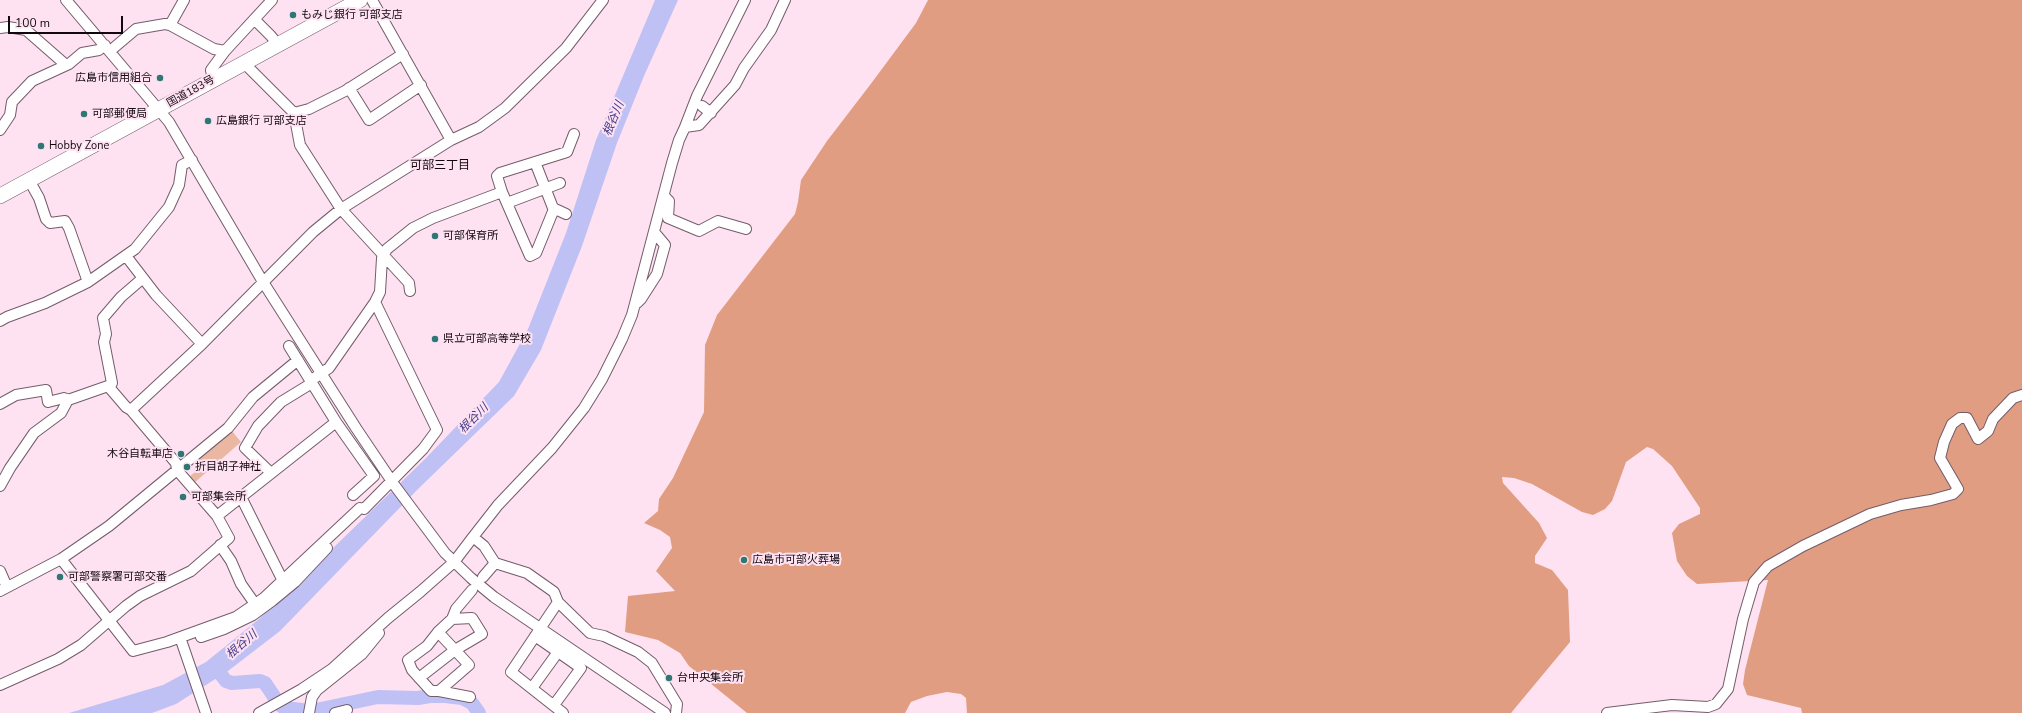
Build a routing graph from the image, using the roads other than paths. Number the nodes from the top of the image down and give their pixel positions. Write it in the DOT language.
graph roads {
  1 [pos="66,0"];
  2 [pos="184,0"];
  3 [pos="272,0"];
  4 [pos="360,0"];
  5 [pos="372,0"];
  6 [pos="603,0"];
  7 [pos="745,0"];
  8 [pos="785,0"];
  9 [pos="255,20"];
  10 [pos="170,25"];
  11 [pos="0,28"];
  12 [pos="278,45"];
  13 [pos="107,48"];
  14 [pos="225,51"];
  15 [pos="403,54"];
  16 [pos="244,63"];
  17 [pos="66,65"];
  18 [pos="213,80"];
  19 [pos="421,86"];
  20 [pos="349,88"];
  21 [pos="702,106"];
  22 [pos="160,110"];
  23 [pos="711,113"];
  24 [pos="294,114"];
  25 [pos="685,127"];
  26 [pos="0,130"];
  27 [pos="574,134"];
  28 [pos="452,140"];
  29 [pos="192,160"];
  30 [pos="535,162"];
  31 [pos="29,180"];
  32 [pos="560,183"];
  33 [pos="546,188"];
  34 [pos="502,192"];
  35 [pos="0,196"];
  36 [pos="664,196"];
  37 [pos="507,203"];
  38 [pos="341,209"];
  39 [pos="554,209"];
  40 [pos="566,214"];
  41 [pos="746,229"];
  42 [pos="384,255"];
  43 [pos="126,256"];
  44 [pos="143,278"];
  45 [pos="88,282"];
  46 [pos="263,282"];
  47 [pos="410,291"];
  48 [pos="375,302"];
  49 [pos="0,321"];
  50 [pos="202,344"];
  51 [pos="289,346"];
  52 [pos="298,360"];
  53 [pos="322,374"];
  54 [pos="311,382"];
  55 [pos="110,387"];
  56 [pos="2022,395"];
  57 [pos="68,400"];
  58 [pos="0,404"];
  59 [pos="131,410"];
  60 [pos="336,422"];
  61 [pos="177,470"];
  62 [pos="271,473"];
  63 [pos="393,483"];
  64 [pos="0,486"];
  65 [pos="353,495"];
  66 [pos="241,497"];
  67 [pos="364,509"];
  68 [pos="217,516"];
  69 [pos="472,537"];
  70 [pos="220,545"];
  71 [pos="61,559"];
  72 [pos="454,562"];
  73 [pos="495,563"];
  74 [pos="0,571"];
  75 [pos="483,577"];
  76 [pos="283,581"];
  77 [pos="4,589"];
  78 [pos="472,590"];
  79 [pos="558,602"];
  80 [pos="255,604"];
  81 [pos="388,618"];
  82 [pos="452,619"];
  83 [pos="109,620"];
  84 [pos="438,632"];
  85 [pos="538,632"];
  86 [pos="183,646"];
  87 [pos="455,650"];
  88 [pos="133,651"];
  89 [pos="558,652"];
  90 [pos="420,678"];
  91 [pos="0,685"];
  92 [pos="532,688"];
  93 [pos="439,691"];
  94 [pos="470,697"];
  95 [pos="554,705"];
  96 [pos="309,710"];
  97 [pos="347,710"];
  98 [pos="206,713"];
  99 [pos="259,713"];
  100 [pos="334,713"];
  101 [pos="563,713"];
  102 [pos="665,713"];
  103 [pos="676,713"];
  104 [pos="1607,713"];
  1 -- 13 [label="street"];
  2 -- 10 [label="street"];
  3 -- 9 [label="street"];
  4 -- 12 [label="highway, 国道183号"];
  5 -- 15 [label="street"];
  6 -- 28 [label="street"];
  7 -- 25 [label="street"];
  8 -- 23 [label="street"];
  9 -- 12 [label="street"];
  9 -- 14 [label="street"];
  10 -- 13 [label="street"];
  10 -- 14 [label="street"];
  11 -- 17 [label="street"];
  12 -- 16 [label="highway, 国道183号"];
  13 -- 17 [label="street"];
  13 -- 22 [label="street"];
  14 -- 18 [label="street"];
  15 -- 19 [label="street"];
  15 -- 20 [label="street"];
  16 -- 18 [label="highway, 国道183号"];
  16 -- 24 [label="street"];
  17 -- 26 [label="street"];
  18 -- 22 [label="highway, 国道183号"];
  19 -- 20 [label="street"];
  19 -- 28 [label="street"];
  20 -- 24 [label="street"];
  21 -- 23 [label="street"];
  22 -- 29 [label="street"];
  22 -- 31 [label="highway, 国道183号"];
  23 -- 25 [label="street"];
  24 -- 38 [label="street"];
  25 -- 36 [label="street"];
  27 -- 30 [label="street"];
  28 -- 38 [label="street"];
  29 -- 43 [label="street"];
  29 -- 46 [label="street"];
  30 -- 33 [label="street"];
  30 -- 34 [label="street"];
  31 -- 35 [label="highway, 国道183号"];
  31 -- 45 [label="street"];
  32 -- 33 [label="street"];
  33 -- 37 [label="street"];
  33 -- 39 [label="street"];
  34 -- 37 [label="street"];
  34 -- 42 [label="street"];
  36 -- 41 [label="street"];
  36 -- 69 [label="street"];
  37 -- 39 [label="street"];
  38 -- 42 [label="street"];
  38 -- 46 [label="street"];
  39 -- 40 [label="street"];
  42 -- 47 [label="street"];
  42 -- 48 [label="street"];
  43 -- 44 [label="street"];
  43 -- 45 [label="street"];
  44 -- 50 [label="street"];
  44 -- 55 [label="street"];
  45 -- 49 [label="street"];
  46 -- 50 [label="street"];
  46 -- 53 [label="street"];
  48 -- 53 [label="street"];
  48 -- 63 [label="street"];
  50 -- 59 [label="street"];
  51 -- 52 [label="street"];
  52 -- 54 [label="street"];
  52 -- 61 [label="street"];
  53 -- 54 [label="street"];
  53 -- 63 [label="street"];
  54 -- 60 [label="street"];
  54 -- 62 [label="street"];
  55 -- 57 [label="street"];
  55 -- 59 [label="street"];
  56 -- 104 [label="street"];
  57 -- 58 [label="street"];
  57 -- 64 [label="street"];
  59 -- 61 [label="street"];
  60 -- 62 [label="street"];
  60 -- 65 [label="street"];
  61 -- 68 [label="street"];
  61 -- 71 [label="street"];
  62 -- 66 [label="street"];
  63 -- 67 [label="street"];
  63 -- 72 [label="street"];
  66 -- 68 [label="street"];
  66 -- 76 [label="street"];
  67 -- 76 [label="street"];
  67 -- 86 [label="street"];
  68 -- 70 [label="street"];
  69 -- 72 [label="street"];
  69 -- 73 [label="street"];
  70 -- 80 [label="street"];
  70 -- 83 [label="street"];
  71 -- 77 [label="street"];
  71 -- 83 [label="street"];
  72 -- 81 [label="street"];
  72 -- 85 [label="street"];
  73 -- 75 [label="street"];
  73 -- 79 [label="street"];
  74 -- 77 [label="street"];
  76 -- 80 [label="street"];
  78 -- 82 [label="street"];
  79 -- 85 [label="street"];
  79 -- 103 [label="street"];
  80 -- 88 [label="street"];
  81 -- 96 [label="street"];
  81 -- 99 [label="street"];
  82 -- 84 [label="street"];
  82 -- 87 [label="street"];
  83 -- 88 [label="street"];
  83 -- 91 [label="street"];
  84 -- 87 [label="street"];
  84 -- 90 [label="street"];
  85 -- 89 [label="street"];
  85 -- 92 [label="street"];
  85 -- 102 [label="street"];
  86 -- 88 [label="street"];
  86 -- 98 [label="street"];
  87 -- 90 [label="street"];
  87 -- 93 [label="street"];
  89 -- 92 [label="street"];
  89 -- 95 [label="street"];
  90 -- 93 [label="street"];
  92 -- 95 [label="street"];
  93 -- 94 [label="street"];
  95 -- 101 [label="street"];
  97 -- 100 [label="street"];
}
